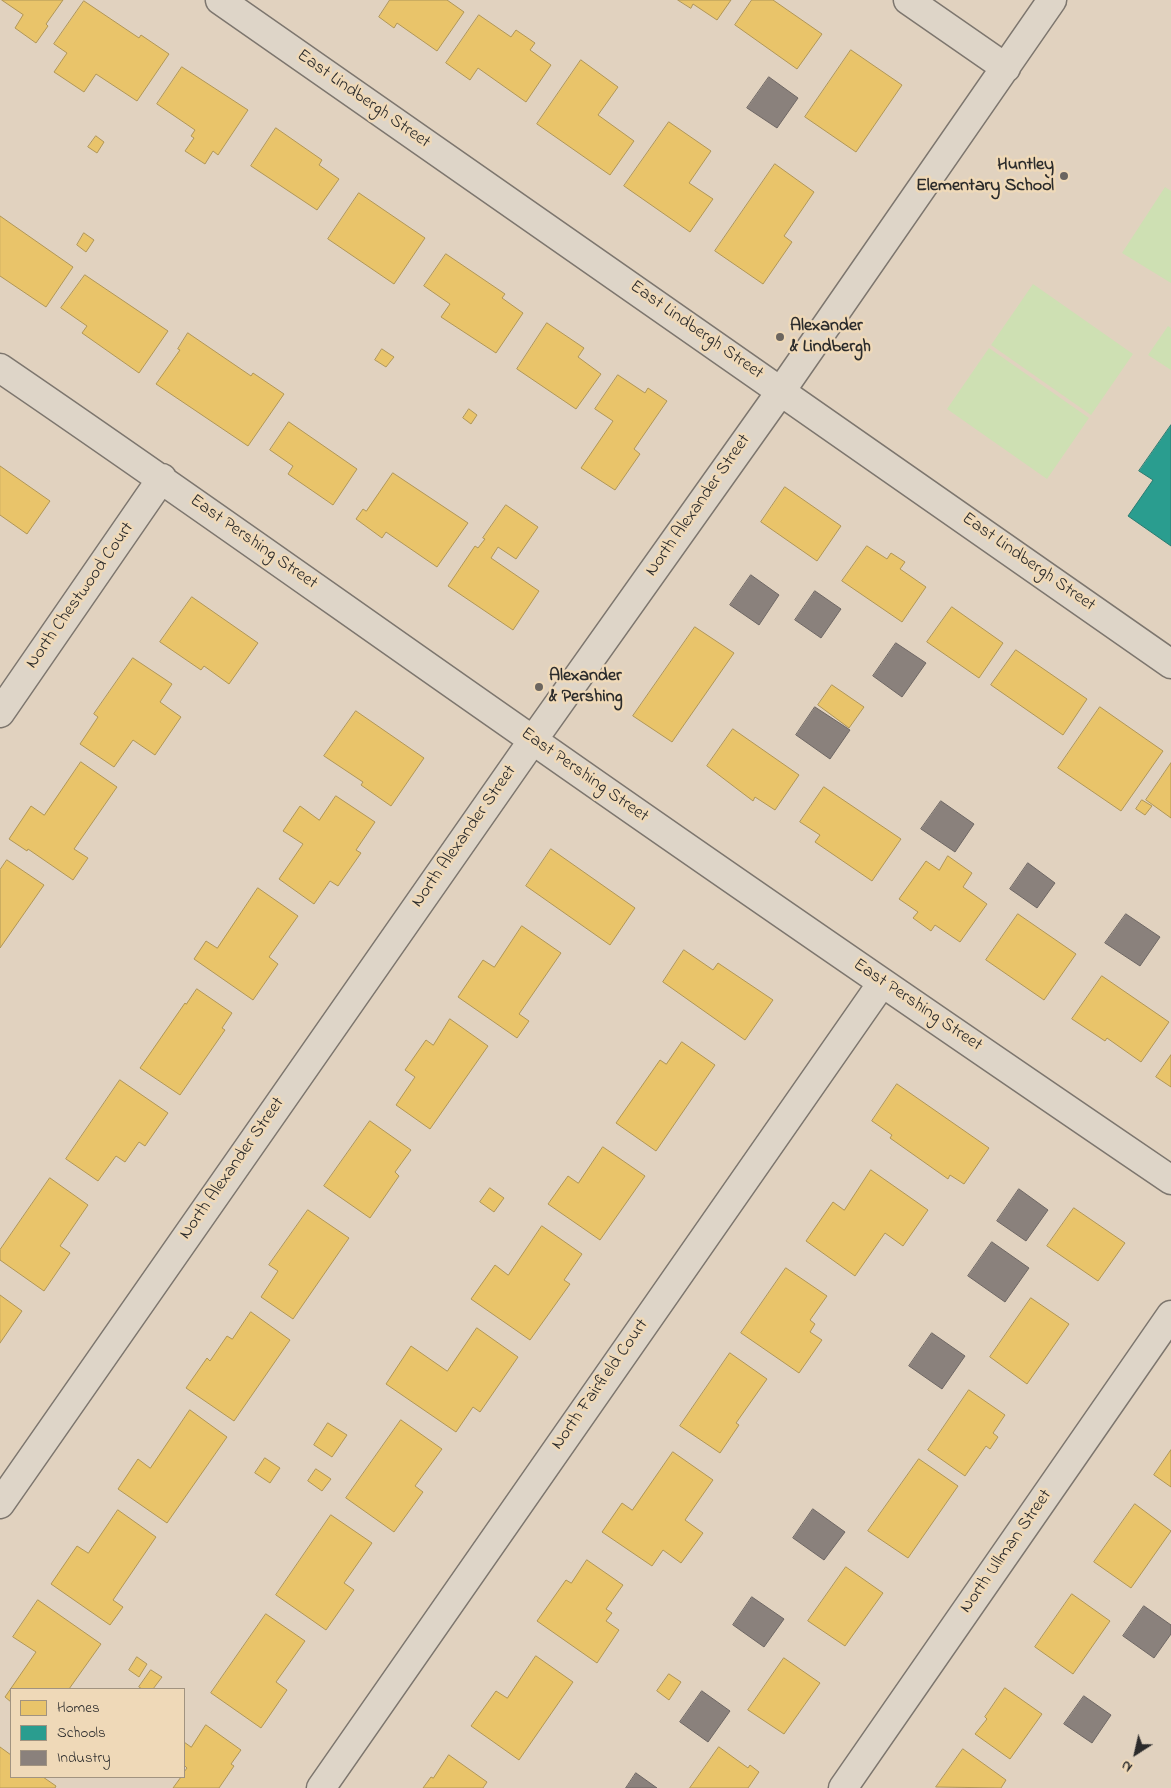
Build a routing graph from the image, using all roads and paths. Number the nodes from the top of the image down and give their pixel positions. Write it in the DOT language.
graph roads {
  1 [pos="220,0"];
  2 [pos="908,0"];
  3 [pos="1052,0"];
  4 [pos="1006,68"];
  5 [pos="0,368"];
  6 [pos="780,390"];
  7 [pos="162,478"];
  8 [pos="1171,664"];
  9 [pos="0,712"];
  10 [pos="533,740"];
  11 [pos="882,983"];
  12 [pos="1171,1180"];
  13 [pos="1171,1315"];
  14 [pos="0,1504"];
  15 [pos="321,1788"];
  16 [pos="843,1788"];
  1 -- 6 [label="street, East Lindbergh Street"];
  2 -- 4 [label="street"];
  3 -- 4 [label="street, North Alexander Street"];
  4 -- 6 [label="street, North Alexander Street"];
  5 -- 7 [label="street, East Pershing Street"];
  6 -- 8 [label="street, East Lindbergh Street"];
  6 -- 10 [label="street, North Alexander Street"];
  7 -- 9 [label="street, North Chestwood Court"];
  7 -- 10 [label="street, East Pershing Street"];
  10 -- 11 [label="street, East Pershing Street"];
  10 -- 14 [label="street, North Alexander Street"];
  11 -- 12 [label="street, East Pershing Street"];
  11 -- 15 [label="street, North Fairfield Court"];
  13 -- 16 [label="street, North Ullman Street"];
}
